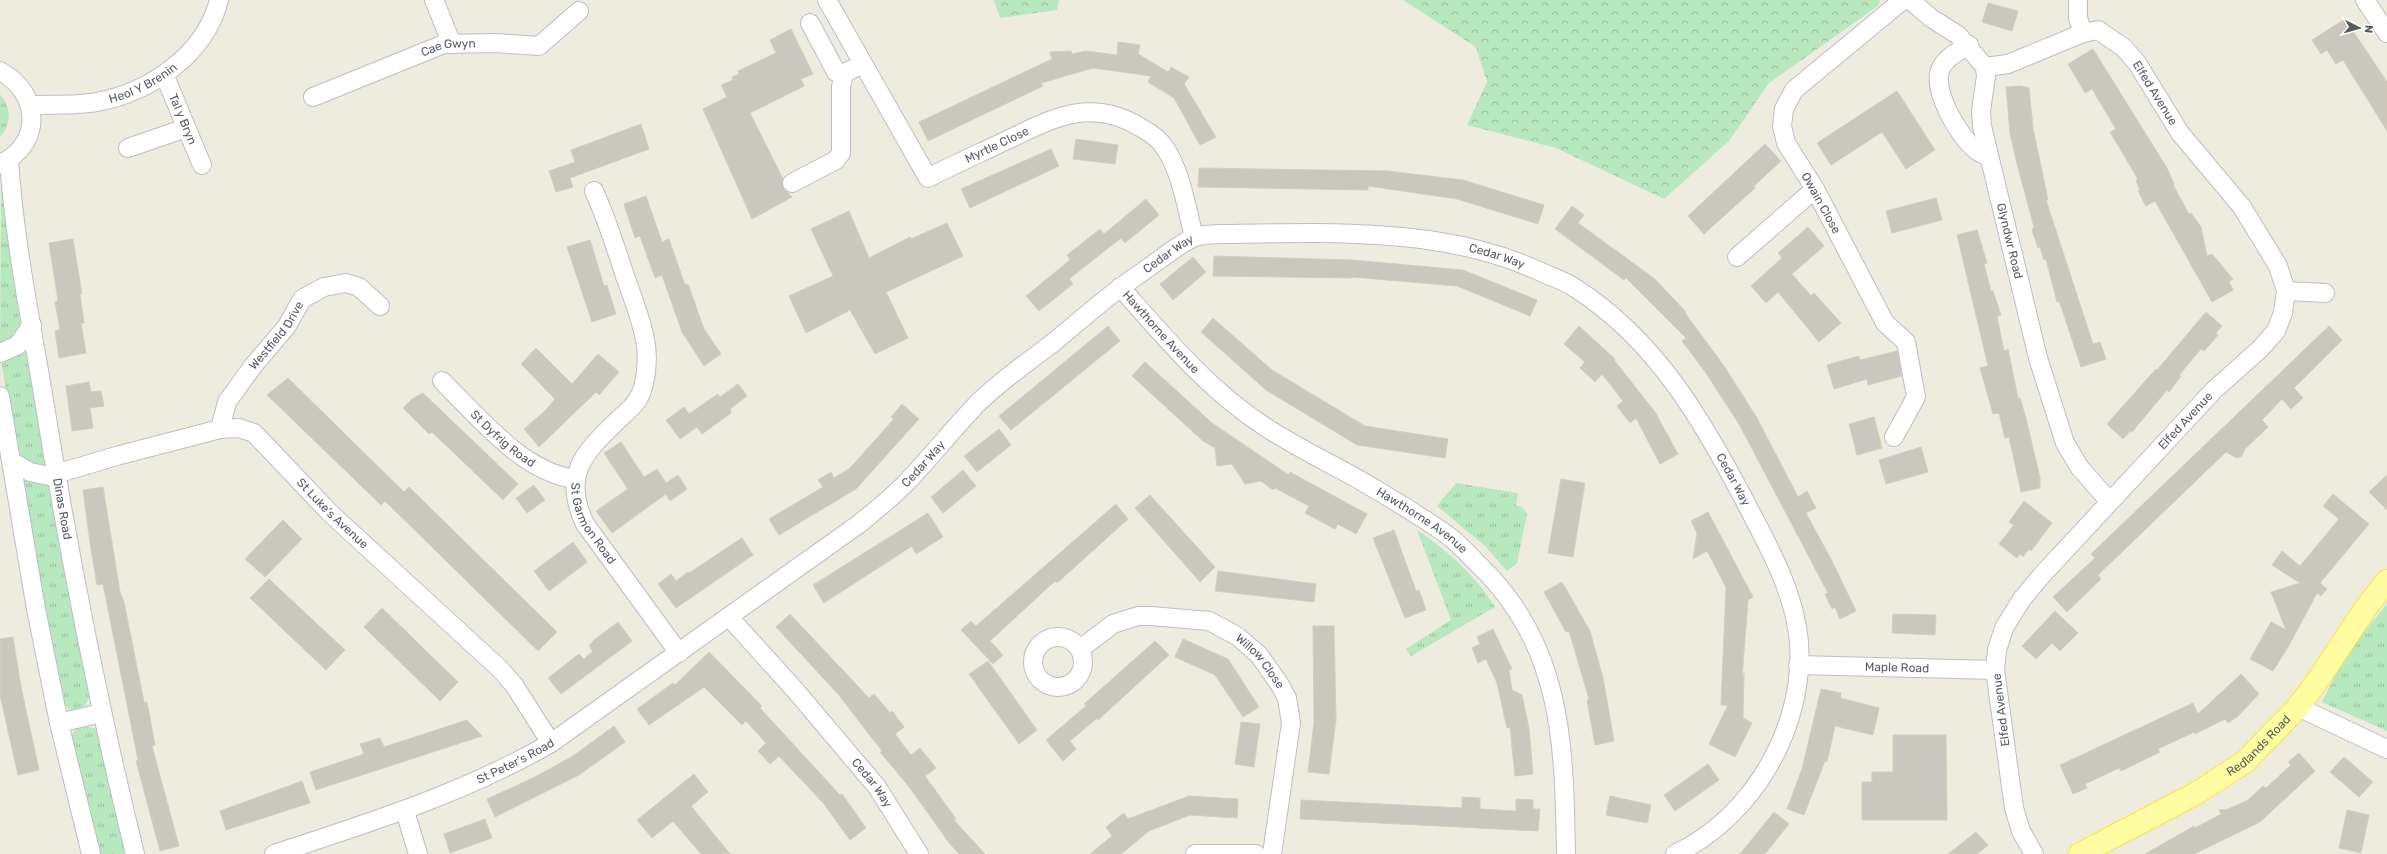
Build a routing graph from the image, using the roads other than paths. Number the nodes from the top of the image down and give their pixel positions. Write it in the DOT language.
graph roads {
  1 [pos="219,0"];
  2 [pos="434,0"];
  3 [pos="827,0"];
  4 [pos="1903,0"];
  5 [pos="1910,0"];
  6 [pos="2078,0"];
  7 [pos="2365,0"];
  8 [pos="579,11"];
  9 [pos="810,23"];
  10 [pos="2083,33"];
  11 [pos="2387,33"];
  12 [pos="452,44"];
  13 [pos="1968,45"];
  14 [pos="865,63"];
  15 [pos="1985,67"];
  16 [pos="0,71"];
  17 [pos="844,73"];
  18 [pos="164,74"];
  19 [pos="313,97"];
  20 [pos="30,105"];
  21 [pos="186,128"];
  22 [pos="128,148"];
  23 [pos="1989,157"];
  24 [pos="4,162"];
  25 [pos="202,165"];
  26 [pos="792,183"];
  27 [pos="1815,189"];
  28 [pos="594,191"];
  29 [pos="1194,237"];
  30 [pos="1737,257"];
  31 [pos="1120,287"];
  32 [pos="2286,291"];
  33 [pos="2325,293"];
  34 [pos="380,306"];
  35 [pos="32,325"];
  36 [pos="0,353"];
  37 [pos="442,381"];
  38 [pos="0,396"];
  39 [pos="220,429"];
  40 [pos="1894,437"];
  41 [pos="11,461"];
  42 [pos="55,472"];
  43 [pos="575,479"];
  44 [pos="2109,501"];
  45 [pos="2387,581"];
  46 [pos="729,617"];
  47 [pos="1080,648"];
  48 [pos="679,653"];
  49 [pos="1798,665"];
  50 [pos="1995,670"];
  51 [pos="2298,707"];
  52 [pos="101,713"];
  53 [pos="59,723"];
  54 [pos="551,743"];
  55 [pos="2387,749"];
  56 [pos="405,811"];
  57 [pos="914,852"];
  58 [pos="91,854"];
  59 [pos="135,854"];
  60 [pos="274,854"];
  61 [pos="418,854"];
  62 [pos="1195,854"];
  63 [pos="1256,854"];
  64 [pos="1272,854"];
  65 [pos="1566,854"];
  66 [pos="1675,854"];
  67 [pos="2034,854"];
  68 [pos="2080,854"];
  1 -- 18 [label="street, Heol Y Brenin"];
  2 -- 12 [label="street"];
  3 -- 14 [label="street, Myrtle Close"];
  4 -- 27 [label="street, Owain Close"];
  5 -- 13 [label="street"];
  6 -- 10 [label="street"];
  7 -- 11 [label="street"];
  8 -- 12 [label="street, Cae Gwyn"];
  9 -- 17 [label="street"];
  10 -- 15 [label="street"];
  10 -- 32 [label="street, Elfed Avenue"];
  12 -- 19 [label="street, Cae Gwyn"];
  13 -- 15 [label="street"];
  13 -- 23 [label="street"];
  14 -- 17 [label="street"];
  14 -- 29 [label="street, Myrtle Close"];
  15 -- 23 [label="street, Glyndwr Road"];
  16 -- 20 [label="street"];
  17 -- 26 [label="street"];
  18 -- 20 [label="street, Heol Y Brenin"];
  18 -- 21 [label="street, Tal y Bryn"];
  20 -- 24 [label="street"];
  21 -- 22 [label="street"];
  21 -- 25 [label="street, Tal y Bryn"];
  23 -- 44 [label="street, Glyndwr Road"];
  24 -- 35 [label="street, Dinas Road"];
  27 -- 30 [label="street"];
  27 -- 40 [label="street, Owain Close"];
  28 -- 43 [label="street, St Garmon Road"];
  29 -- 31 [label="street, Cedar Way"];
  29 -- 49 [label="street, Cedar Way"];
  31 -- 46 [label="street, Cedar Way"];
  31 -- 65 [label="street, Hawthorne Avenue"];
  32 -- 33 [label="street"];
  32 -- 44 [label="street, Elfed Avenue"];
  34 -- 39 [label="street, Westfield Drive"];
  35 -- 36 [label="street"];
  35 -- 42 [label="street, Dinas Road"];
  37 -- 43 [label="street, St Dyfrig Road"];
  38 -- 41 [label="street"];
  39 -- 42 [label="street, St Luke's Avenue"];
  39 -- 54 [label="street, St Luke's Avenue"];
  41 -- 42 [label="street, St Luke's Avenue"];
  41 -- 53 [label="street"];
  42 -- 52 [label="street, Dinas Road"];
  43 -- 48 [label="street, St Garmon Road"];
  44 -- 50 [label="street, Elfed Avenue"];
  45 -- 51 [label="main road, Redlands Road"];
  46 -- 48 [label="street, St Peter's Road"];
  46 -- 57 [label="street, Cedar Way"];
  47 -- 64 [label="street, Willow Close"];
  48 -- 54 [label="street, St Peter's Road"];
  49 -- 50 [label="street, Maple Road"];
  49 -- 66 [label="street, Cedar Way"];
  50 -- 67 [label="street, Elfed Avenue"];
  51 -- 55 [label="street"];
  51 -- 68 [label="main road, Redlands Road"];
  52 -- 53 [label="street"];
  52 -- 59 [label="street, Dinas Road"];
  53 -- 58 [label="street"];
  54 -- 56 [label="street, St Peter's Road"];
  56 -- 60 [label="street, St Peter's Road"];
  56 -- 61 [label="street"];
  62 -- 63 [label="street"];
}
